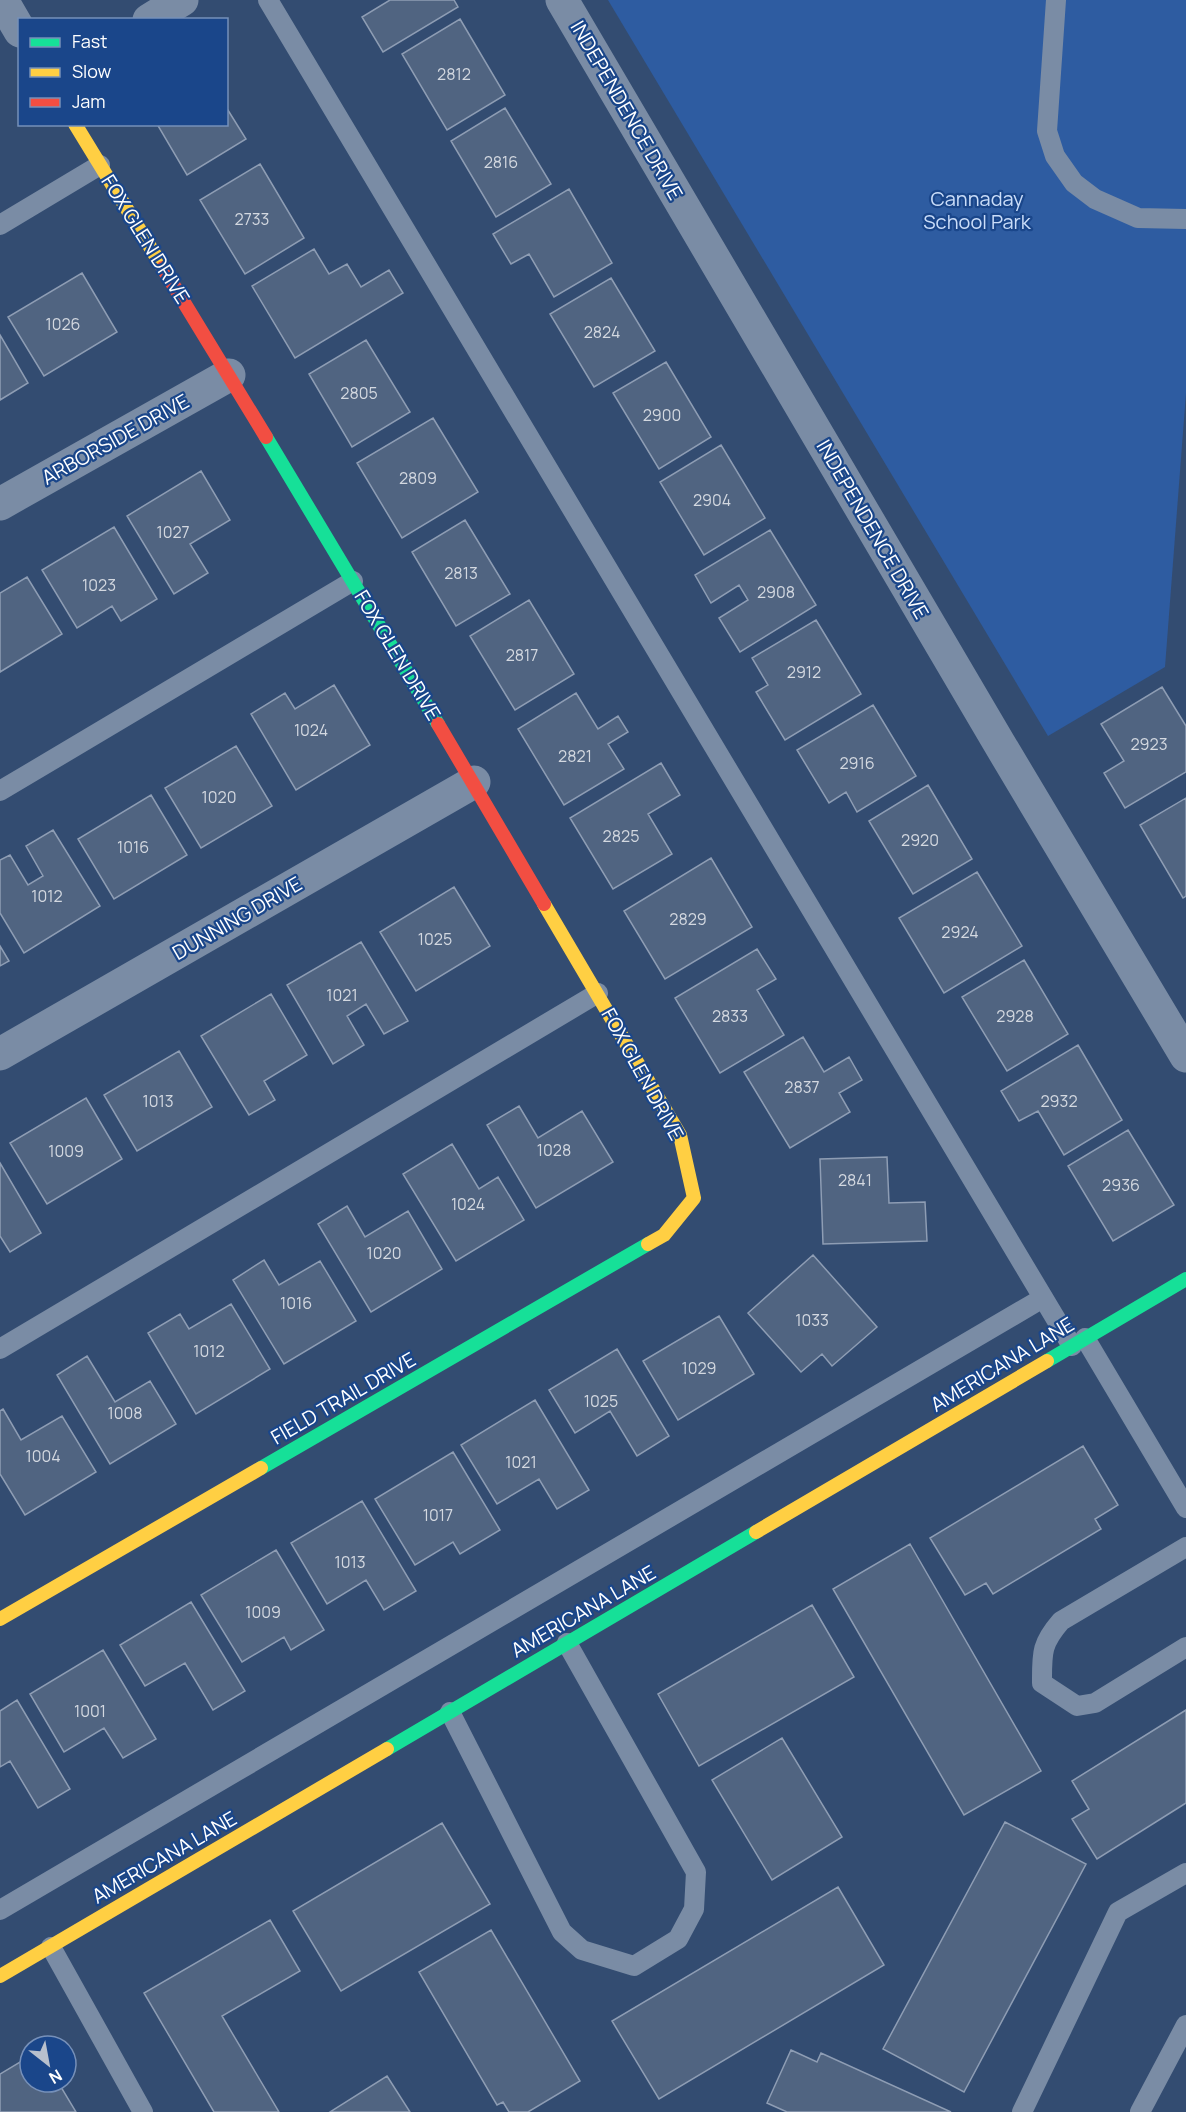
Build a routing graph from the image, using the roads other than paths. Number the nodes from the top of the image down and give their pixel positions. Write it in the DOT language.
graph roads {
  1 [pos="2,0"];
  2 [pos="182,0"];
  3 [pos="268,0"];
  4 [pos="562,0"];
  5 [pos="1056,0"];
  6 [pos="152,18"];
  7 [pos="18,28"];
  8 [pos="76,126"];
  9 [pos="100,165"];
  10 [pos="1186,219"];
  11 [pos="0,225"];
  12 [pos="229,375"];
  13 [pos="0,504"];
  14 [pos="353,581"];
  15 [pos="474,782"];
  16 [pos="0,791"];
  17 [pos="597,993"];
  18 [pos="0,1054"];
  19 [pos="1186,1056"];
  20 [pos="694,1198"];
  21 [pos="1186,1279"];
  22 [pos="1043,1298"];
  23 [pos="1078,1342"];
  24 [pos="0,1349"];
  25 [pos="1186,1508"];
  26 [pos="1186,1547"];
  27 [pos="0,1619"];
  28 [pos="567,1643"];
  29 [pos="1186,1647"];
  30 [pos="450,1713"];
  31 [pos="1186,1873"];
  32 [pos="0,1910"];
  33 [pos="51,1947"];
  34 [pos="0,1977"];
  35 [pos="1186,2025"];
  36 [pos="143,2112"];
  37 [pos="1022,2112"];
  38 [pos="1140,2112"];
  1 -- 7 [label="street"];
  2 -- 6 [label="street"];
  3 -- 22 [label="lane"];
  4 -- 19 [label="street, INDEPENDENCE DRIVE"];
  5 -- 10 [label="lane"];
  8 -- 9 [label="street, FOX GLEN DRIVE"];
  9 -- 11 [label="lane"];
  9 -- 12 [label="street, FOX GLEN DRIVE"];
  12 -- 13 [label="street, ARBORSIDE DRIVE"];
  12 -- 14 [label="street, FOX GLEN DRIVE"];
  14 -- 15 [label="street, FOX GLEN DRIVE"];
  14 -- 16 [label="lane"];
  15 -- 17 [label="street, FOX GLEN DRIVE"];
  15 -- 18 [label="street, DUNNING DRIVE"];
  17 -- 20 [label="street, FOX GLEN DRIVE"];
  17 -- 24 [label="lane"];
  20 -- 27 [label="street, FIELD TRAIL DRIVE"];
  21 -- 23 [label="street, AMERICANA LANE"];
  22 -- 23 [label="lane"];
  22 -- 32 [label="lane"];
  23 -- 25 [label="lane"];
  23 -- 28 [label="street, AMERICANA LANE"];
  26 -- 29 [label="lane"];
  28 -- 30 [label="street, AMERICANA LANE"];
  28 -- 30 [label="lane"];
  30 -- 33 [label="street, AMERICANA LANE"];
  31 -- 37 [label="lane"];
  33 -- 34 [label="street, AMERICANA LANE"];
  33 -- 36 [label="lane"];
  35 -- 38 [label="lane"];
}
